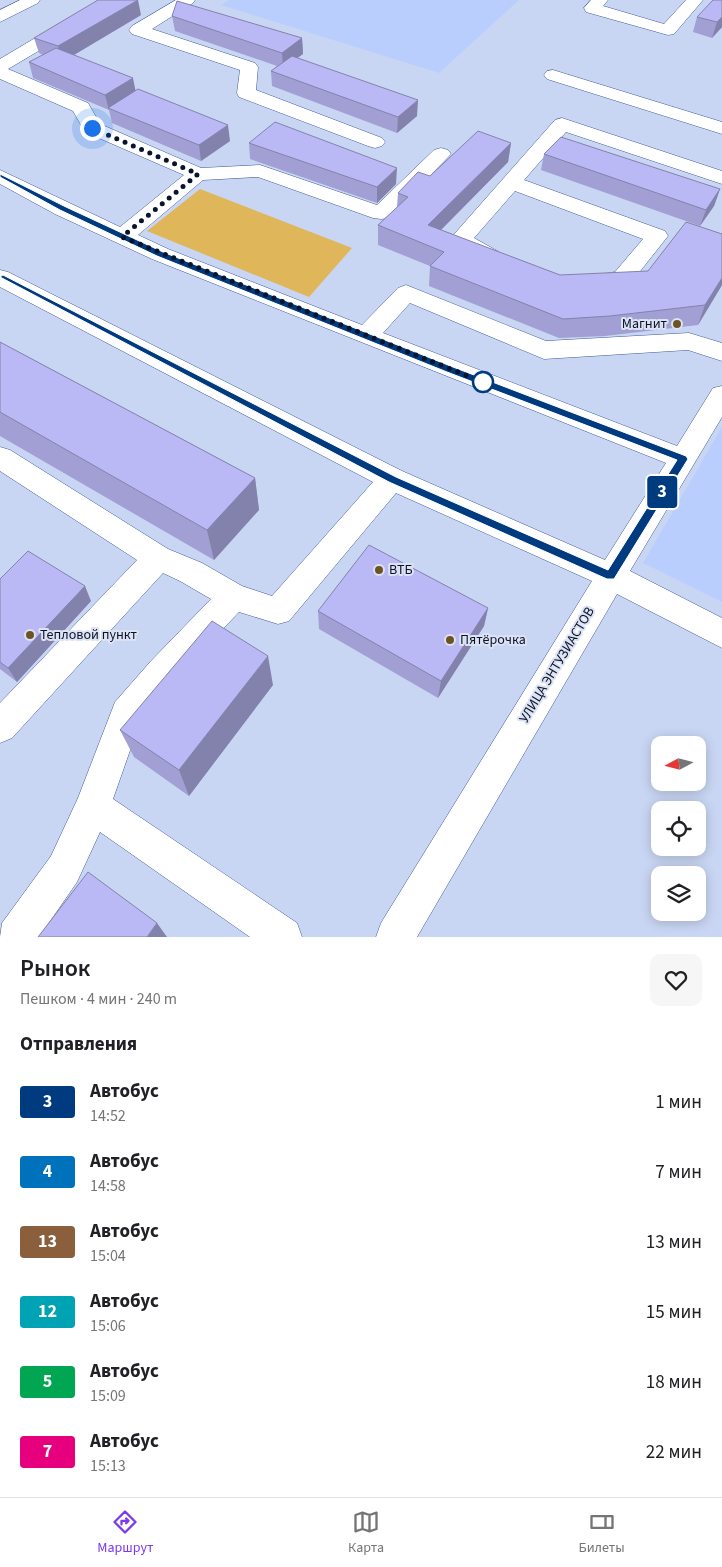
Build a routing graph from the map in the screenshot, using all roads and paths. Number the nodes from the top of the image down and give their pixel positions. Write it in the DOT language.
graph roads {
  1 [pos="32,0"];
  2 [pos="187,0"];
  3 [pos="600,0"];
  4 [pos="695,0"];
  5 [pos="0,17"];
  6 [pos="82,18"];
  7 [pos="0,66"];
  8 [pos="0,72"];
  9 [pos="553,75"];
  10 [pos="584,98"];
  11 [pos="562,124"];
  12 [pos="722,128"];
  13 [pos="376,142"];
  14 [pos="441,154"];
  15 [pos="198,174"];
  16 [pos="0,176"];
  17 [pos="722,178"];
  18 [pos="510,182"];
  19 [pos="122,237"];
  20 [pos="510,264"];
  21 [pos="0,277"];
  22 [pos="577,284"];
  23 [pos="366,336"];
  24 [pos="722,352"];
  25 [pos="722,395"];
  26 [pos="0,457"];
  27 [pos="683,459"];
  28 [pos="392,479"];
  29 [pos="158,558"];
  30 [pos="611,576"];
  31 [pos="233,597"];
  32 [pos="722,634"];
  33 [pos="0,727"];
  34 [pos="93,806"];
  35 [pos="16,937"];
  36 [pos="283,937"];
  37 [pos="395,937"];
  1 -- 5 [label="street"];
  2 -- 13 [label="street"];
  3 -- 4 [label="street"];
  6 -- 7 [label="street"];
  8 -- 15 [label="street"];
  9 -- 10 [label="street"];
  10 -- 11 [label="street"];
  10 -- 12 [label="street"];
  11 -- 17 [label="street"];
  11 -- 18 [label="street"];
  14 -- 15 [label="street"];
  15 -- 19 [label="street"];
  16 -- 19 [label="street"];
  18 -- 20 [label="street"];
  18 -- 22 [label="street"];
  19 -- 23 [label="street"];
  21 -- 28 [label="street"];
  23 -- 24 [label="street"];
  23 -- 27 [label="street"];
  25 -- 27 [label="street, УЛИЦА ЭНТУЗИАСТОВ"];
  26 -- 29 [label="street"];
  27 -- 30 [label="street, УЛИЦА ЭНТУЗИАСТОВ"];
  28 -- 30 [label="street"];
  28 -- 31 [label="street"];
  29 -- 31 [label="street"];
  29 -- 33 [label="street"];
  30 -- 32 [label="street"];
  30 -- 37 [label="street, УЛИЦА ЭНТУЗИАСТОВ"];
  31 -- 34 [label="street"];
  34 -- 35 [label="street"];
  34 -- 36 [label="street"];
}
